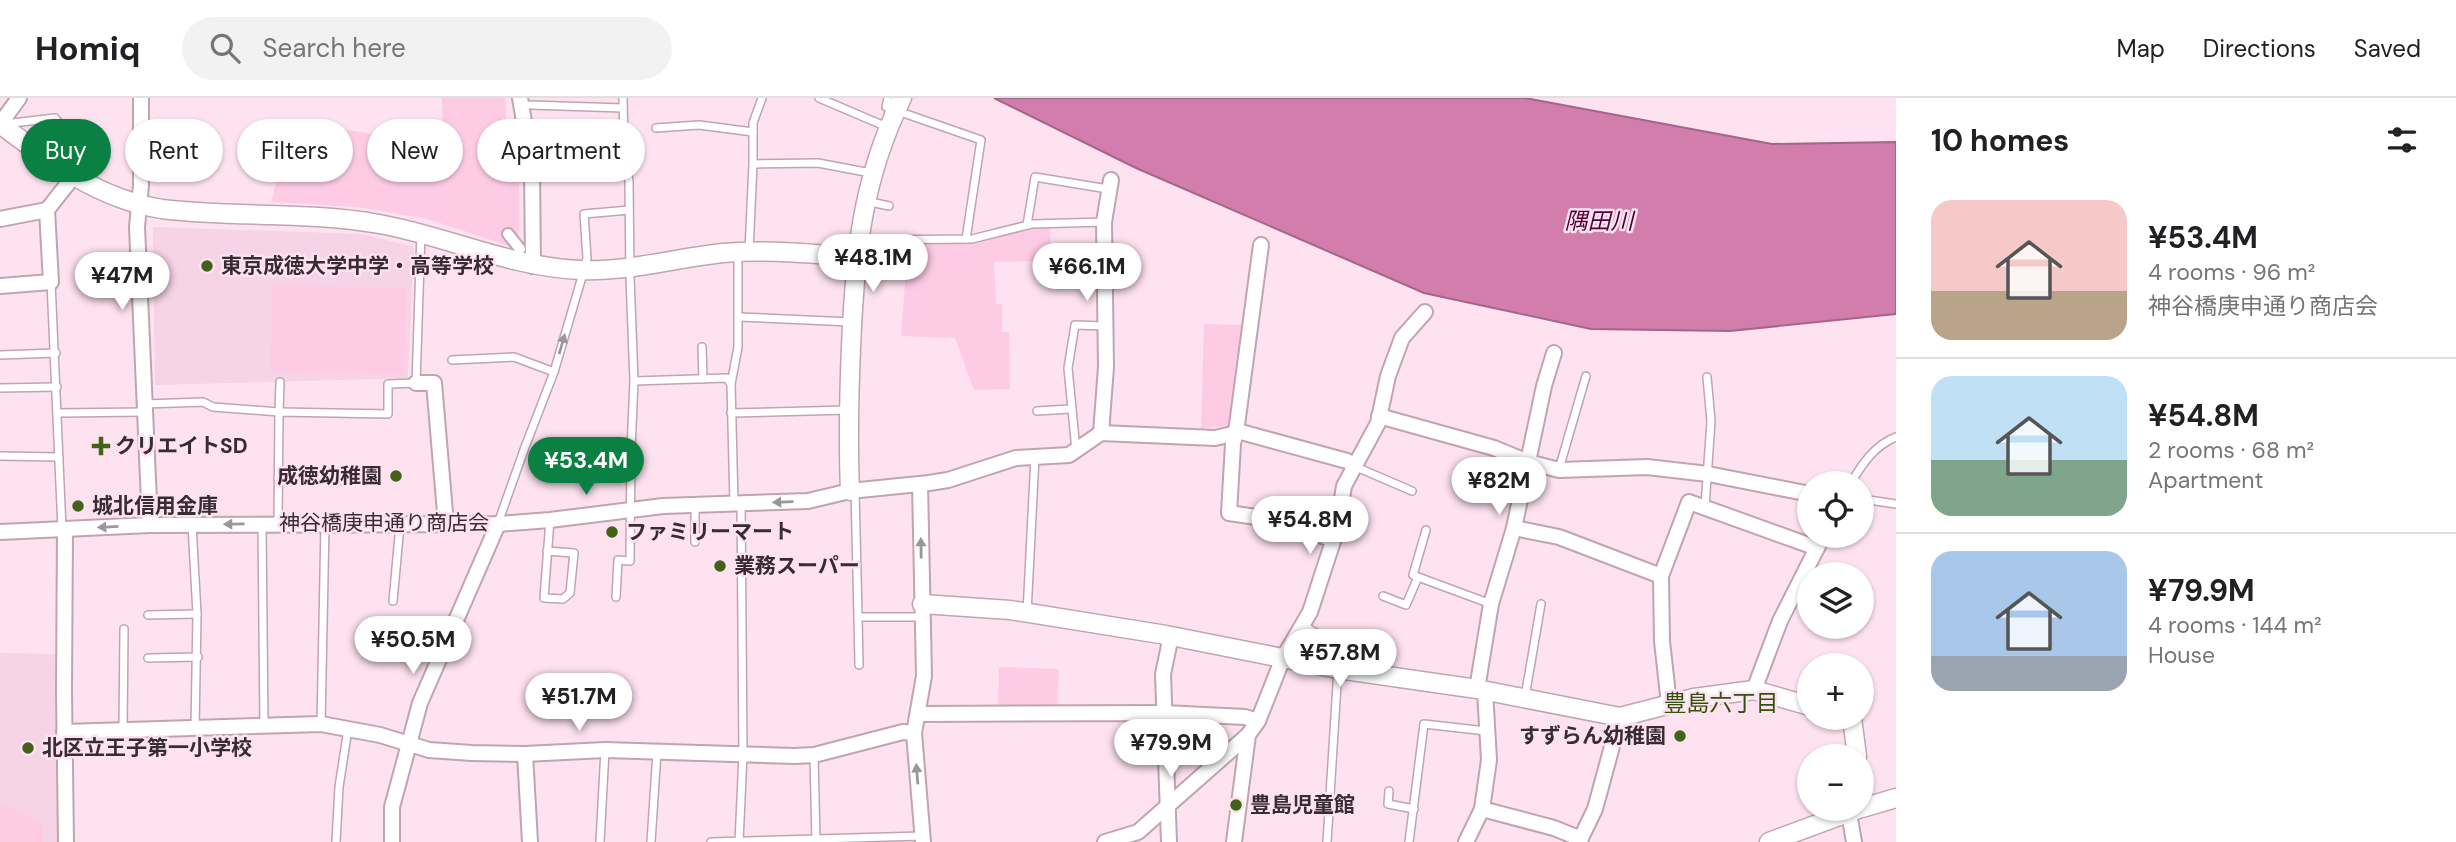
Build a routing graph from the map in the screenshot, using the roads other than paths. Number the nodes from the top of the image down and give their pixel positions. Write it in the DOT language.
graph roads {
  1 [pos="19,98"];
  2 [pos="141,98"];
  3 [pos="623,98"];
  4 [pos="762,98"];
  5 [pos="823,99"];
  6 [pos="525,102"];
  7 [pos="895,102"];
  8 [pos="623,108"];
  9 [pos="623,119"];
  10 [pos="21,122"];
  11 [pos="0,124"];
  12 [pos="887,127"];
  13 [pos="656,128"];
  14 [pos="753,132"];
  15 [pos="21,139"];
  16 [pos="753,164"];
  17 [pos="872,173"];
  18 [pos="79,182"];
  19 [pos="82,182"];
  20 [pos="532,182"];
  21 [pos="629,182"];
  22 [pos="1110,184"];
  23 [pos="865,201"];
  24 [pos="139,206"];
  25 [pos="889,206"];
  26 [pos="47,210"];
  27 [pos="629,210"];
  28 [pos="0,219"];
  29 [pos="1104,222"];
  30 [pos="1027,225"];
  31 [pos="421,232"];
  32 [pos="508,234"];
  33 [pos="966,239"];
  34 [pos="1261,245"];
  35 [pos="857,248"];
  36 [pos="520,249"];
  37 [pos="743,252"];
  38 [pos="533,266"];
  39 [pos="631,267"];
  40 [pos="584,270"];
  41 [pos="51,282"];
  42 [pos="0,286"];
  43 [pos="1425,312"];
  44 [pos="739,317"];
  45 [pos="852,322"];
  46 [pos="1105,326"];
  47 [pos="702,347"];
  48 [pos="56,353"];
  49 [pos="1554,353"];
  50 [pos="0,355"];
  51 [pos="452,360"];
  52 [pos="554,372"];
  53 [pos="1587,376"];
  54 [pos="1707,377"];
  55 [pos="703,379"];
  56 [pos="634,381"];
  57 [pos="280,382"];
  58 [pos="416,383"];
  59 [pos="731,384"];
  60 [pos="57,387"];
  61 [pos="0,388"];
  62 [pos="145,408"];
  63 [pos="1070,409"];
  64 [pos="849,410"];
  65 [pos="1037,411"];
  66 [pos="279,412"];
  67 [pos="58,413"];
  68 [pos="731,413"];
  69 [pos="1379,416"];
  70 [pos="1101,433"];
  71 [pos="1235,433"];
  72 [pos="1896,437"];
  73 [pos="1076,450"];
  74 [pos="0,456"];
  75 [pos="59,457"];
  76 [pos="1035,457"];
  77 [pos="1528,462"];
  78 [pos="1354,465"];
  79 [pos="1559,470"];
  80 [pos="1860,471"];
  81 [pos="1708,474"];
  82 [pos="278,478"];
  83 [pos="347,481"];
  84 [pos="920,484"];
  85 [pos="853,491"];
  86 [pos="1412,491"];
  87 [pos="1797,491"];
  88 [pos="1874,501"];
  89 [pos="737,503"];
  90 [pos="1896,504"];
  91 [pos="695,505"];
  92 [pos="1705,507"];
  93 [pos="631,509"];
  94 [pos="550,520"];
  95 [pos="261,523"];
  96 [pos="278,523"];
  97 [pos="498,523"];
  98 [pos="192,524"];
  99 [pos="325,524"];
  100 [pos="400,524"];
  101 [pos="446,524"];
  102 [pos="150,525"];
  103 [pos="1514,528"];
  104 [pos="64,529"];
  105 [pos="1426,530"];
  106 [pos="0,532"];
  107 [pos="1797,535"];
  108 [pos="1333,540"];
  109 [pos="695,542"];
  110 [pos="1817,548"];
  111 [pos="547,551"];
  112 [pos="1661,576"];
  113 [pos="1418,577"];
  114 [pos="1383,596"];
  115 [pos="616,597"];
  116 [pos="393,601"];
  117 [pos="1491,604"];
  118 [pos="1541,604"];
  119 [pos="923,610"];
  120 [pos="1027,613"];
  121 [pos="197,614"];
  122 [pos="148,615"];
  123 [pos="858,617"];
  124 [pos="1303,625"];
  125 [pos="124,629"];
  126 [pos="1171,636"];
  127 [pos="198,657"];
  128 [pos="148,658"];
  129 [pos="1283,658"];
  130 [pos="859,665"];
  131 [pos="1338,669"];
  132 [pos="1368,673"];
  133 [pos="1481,690"];
  134 [pos="1754,690"];
  135 [pos="1525,699"];
  136 [pos="1797,702"];
  137 [pos="1669,704"];
  138 [pos="1164,713"];
  139 [pos="918,714"];
  140 [pos="1620,717"];
  141 [pos="1258,721"];
  142 [pos="321,724"];
  143 [pos="264,727"];
  144 [pos="195,729"];
  145 [pos="348,729"];
  146 [pos="123,730"];
  147 [pos="1486,731"];
  148 [pos="64,732"];
  149 [pos="914,733"];
  150 [pos="1248,735"];
  151 [pos="410,743"];
  152 [pos="605,750"];
  153 [pos="657,752"];
  154 [pos="526,754"];
  155 [pos="743,755"];
  156 [pos="814,755"];
  157 [pos="1389,790"];
  158 [pos="1896,798"];
  159 [pos="1874,804"];
  160 [pos="1169,805"];
  161 [pos="1415,808"];
  162 [pos="1482,809"];
  163 [pos="1825,821"];
  164 [pos="1858,821"];
  165 [pos="923,839"];
  166 [pos="816,840"];
  167 [pos="1580,841"];
  168 [pos="66,842"];
  169 [pos="336,842"];
  170 [pos="392,842"];
  171 [pos="530,842"];
  172 [pos="600,842"];
  173 [pos="651,842"];
  174 [pos="711,842"];
  175 [pos="739,842"];
  176 [pos="1105,842"];
  177 [pos="1169,842"];
  178 [pos="1234,842"];
  179 [pos="1327,842"];
  180 [pos="1409,842"];
  181 [pos="1466,842"];
  182 [pos="1769,842"];
  183 [pos="1854,842"];
  1 -- 11 [label="street"];
  2 -- 24 [label="street"];
  3 -- 8 [label="lane"];
  4 -- 14 [label="lane"];
  5 -- 12 [label="lane"];
  6 -- 8 [label="lane"];
  7 -- 12 [label="street"];
  7 -- 33 [label="lane"];
  8 -- 9 [label="lane"];
  10 -- 11 [label="lane"];
  11 -- 15 [label="street"];
  12 -- 17 [label="street"];
  13 -- 14 [label="lane"];
  14 -- 16 [label="lane"];
  16 -- 17 [label="lane"];
  16 -- 37 [label="lane"];
  17 -- 23 [label="street"];
  18 -- 26 [label="street"];
  19 -- 24 [label="street"];
  20 -- 38 [label="street"];
  21 -- 27 [label="lane"];
  22 -- 29 [label="street"];
  22 -- 30 [label="lane"];
  23 -- 25 [label="lane"];
  23 -- 35 [label="street"];
  24 -- 31 [label="street"];
  24 -- 62 [label="street"];
  26 -- 28 [label="street"];
  26 -- 41 [label="street"];
  27 -- 39 [label="lane"];
  27 -- 40 [label="lane"];
  29 -- 30 [label="lane"];
  29 -- 46 [label="street"];
  30 -- 33 [label="lane"];
  31 -- 38 [label="street"];
  31 -- 58 [label="lane"];
  32 -- 36 [label="street"];
  33 -- 35 [label="lane"];
  34 -- 71 [label="street"];
  35 -- 37 [label="street"];
  35 -- 45 [label="street"];
  37 -- 39 [label="street"];
  37 -- 44 [label="lane"];
  38 -- 40 [label="street"];
  39 -- 40 [label="street"];
  39 -- 56 [label="lane"];
  52 -- 40 [label="lane, one-way"];
  41 -- 42 [label="street"];
  41 -- 48 [label="lane"];
  43 -- 69 [label="street"];
  44 -- 45 [label="lane"];
  44 -- 59 [label="lane"];
  45 -- 64 [label="street"];
  46 -- 63 [label="lane"];
  46 -- 70 [label="street"];
  47 -- 55 [label="lane"];
  48 -- 50 [label="lane"];
  48 -- 60 [label="lane"];
  49 -- 77 [label="street"];
  51 -- 52 [label="lane"];
  52 -- 97 [label="lane"];
  53 -- 79 [label="lane"];
  54 -- 81 [label="lane"];
  55 -- 56 [label="lane"];
  55 -- 59 [label="lane"];
  56 -- 93 [label="lane"];
  57 -- 66 [label="lane"];
  58 -- 66 [label="lane"];
  58 -- 101 [label="street"];
  59 -- 68 [label="lane"];
  60 -- 61 [label="lane"];
  60 -- 67 [label="lane"];
  62 -- 66 [label="lane"];
  62 -- 67 [label="lane"];
  62 -- 102 [label="street"];
  63 -- 65 [label="lane"];
  63 -- 73 [label="lane"];
  64 -- 68 [label="lane"];
  64 -- 85 [label="street"];
  66 -- 82 [label="lane"];
  67 -- 75 [label="lane"];
  68 -- 89 [label="lane"];
  69 -- 77 [label="street"];
  69 -- 78 [label="street"];
  70 -- 71 [label="street"];
  70 -- 73 [label="street"];
  71 -- 78 [label="street"];
  71 -- 108 [label="street"];
  72 -- 80 [label="lane"];
  73 -- 76 [label="street, 神谷橋庚申通り商店会"];
  74 -- 75 [label="lane"];
  75 -- 104 [label="lane"];
  76 -- 84 [label="street, 神谷橋庚申通り商店会"];
  76 -- 120 [label="lane"];
  77 -- 79 [label="street"];
  77 -- 103 [label="street"];
  78 -- 86 [label="lane"];
  78 -- 108 [label="street"];
  79 -- 81 [label="street"];
  81 -- 87 [label="street"];
  81 -- 92 [label="lane"];
  82 -- 83 [label="lane"];
  82 -- 96 [label="lane"];
  84 -- 85 [label="street, 神谷橋庚申通り商店会"];
  119 -- 84 [label="street, one-way"];
  85 -- 89 [label="street, 神谷橋庚申通り商店会, one-way"];
  85 -- 123 [label="lane"];
  88 -- 90 [label="lane"];
  89 -- 91 [label="street, 神谷橋庚申通り商店会"];
  89 -- 155 [label="lane"];
  91 -- 93 [label="street, 神谷橋庚申通り商店会"];
  91 -- 109 [label="lane"];
  92 -- 107 [label="street"];
  92 -- 112 [label="street"];
  93 -- 94 [label="street, 神谷橋庚申通り商店会"];
  93 -- 115 [label="lane"];
  94 -- 97 [label="street, 神谷橋庚申通り商店会"];
  94 -- 111 [label="lane"];
  95 -- 96 [label="street, 神谷橋庚申通り商店会"];
  95 -- 98 [label="street, 神谷橋庚申通り商店会, one-way"];
  95 -- 143 [label="lane"];
  96 -- 99 [label="street, 神谷橋庚申通り商店会"];
  97 -- 101 [label="street, 神谷橋庚申通り商店会"];
  97 -- 151 [label="street"];
  98 -- 102 [label="street, 神谷橋庚申通り商店会"];
  98 -- 121 [label="lane"];
  99 -- 100 [label="street, 神谷橋庚申通り商店会"];
  99 -- 142 [label="lane"];
  100 -- 101 [label="street, 神谷橋庚申通り商店会"];
  100 -- 116 [label="lane"];
  102 -- 104 [label="street, 神谷橋庚申通り商店会, one-way"];
  103 -- 112 [label="street"];
  103 -- 117 [label="street"];
  104 -- 106 [label="street, 神谷橋庚申通り商店会"];
  104 -- 148 [label="street"];
  105 -- 113 [label="lane"];
  108 -- 124 [label="street"];
  110 -- 134 [label="street"];
  111 -- 111 [label="lane"];
  112 -- 137 [label="street"];
  113 -- 114 [label="lane"];
  113 -- 117 [label="lane"];
  117 -- 133 [label="street"];
  118 -- 135 [label="lane"];
  119 -- 120 [label="street"];
  119 -- 123 [label="lane"];
  119 -- 139 [label="street"];
  120 -- 126 [label="street"];
  121 -- 122 [label="lane"];
  121 -- 127 [label="lane"];
  123 -- 130 [label="lane"];
  124 -- 129 [label="street"];
  124 -- 132 [label="lane"];
  125 -- 146 [label="lane"];
  126 -- 129 [label="street"];
  126 -- 138 [label="street"];
  127 -- 128 [label="lane"];
  127 -- 144 [label="lane"];
  129 -- 131 [label="street"];
  129 -- 141 [label="street"];
  131 -- 132 [label="street"];
  131 -- 179 [label="lane"];
  132 -- 133 [label="street"];
  133 -- 135 [label="street"];
  133 -- 147 [label="street"];
  134 -- 136 [label="street"];
  134 -- 137 [label="street"];
  135 -- 140 [label="street"];
  137 -- 140 [label="street"];
  138 -- 139 [label="street"];
  138 -- 141 [label="street"];
  138 -- 160 [label="street"];
  139 -- 149 [label="street"];
  140 -- 167 [label="street"];
  141 -- 150 [label="street"];
  142 -- 143 [label="street"];
  142 -- 145 [label="street"];
  143 -- 144 [label="street"];
  144 -- 146 [label="street"];
  145 -- 151 [label="street"];
  145 -- 169 [label="lane"];
  146 -- 148 [label="street"];
  147 -- 161 [label="lane"];
  147 -- 162 [label="street"];
  148 -- 168 [label="street"];
  149 -- 156 [label="street"];
  165 -- 149 [label="street, one-way"];
  150 -- 160 [label="street"];
  150 -- 178 [label="street"];
  151 -- 154 [label="street"];
  151 -- 170 [label="street"];
  152 -- 153 [label="street"];
  152 -- 154 [label="street"];
  152 -- 172 [label="lane"];
  153 -- 155 [label="street"];
  153 -- 173 [label="lane"];
  154 -- 171 [label="street"];
  155 -- 156 [label="street"];
  155 -- 175 [label="lane"];
  156 -- 166 [label="lane"];
  157 -- 161 [label="lane"];
  158 -- 159 [label="street"];
  160 -- 176 [label="street"];
  160 -- 177 [label="street"];
  161 -- 180 [label="lane"];
  162 -- 167 [label="street"];
  162 -- 181 [label="street"];
  163 -- 182 [label="street"];
  164 -- 183 [label="street"];
  165 -- 166 [label="lane"];
  166 -- 175 [label="lane"];
  174 -- 175 [label="lane"];
}
